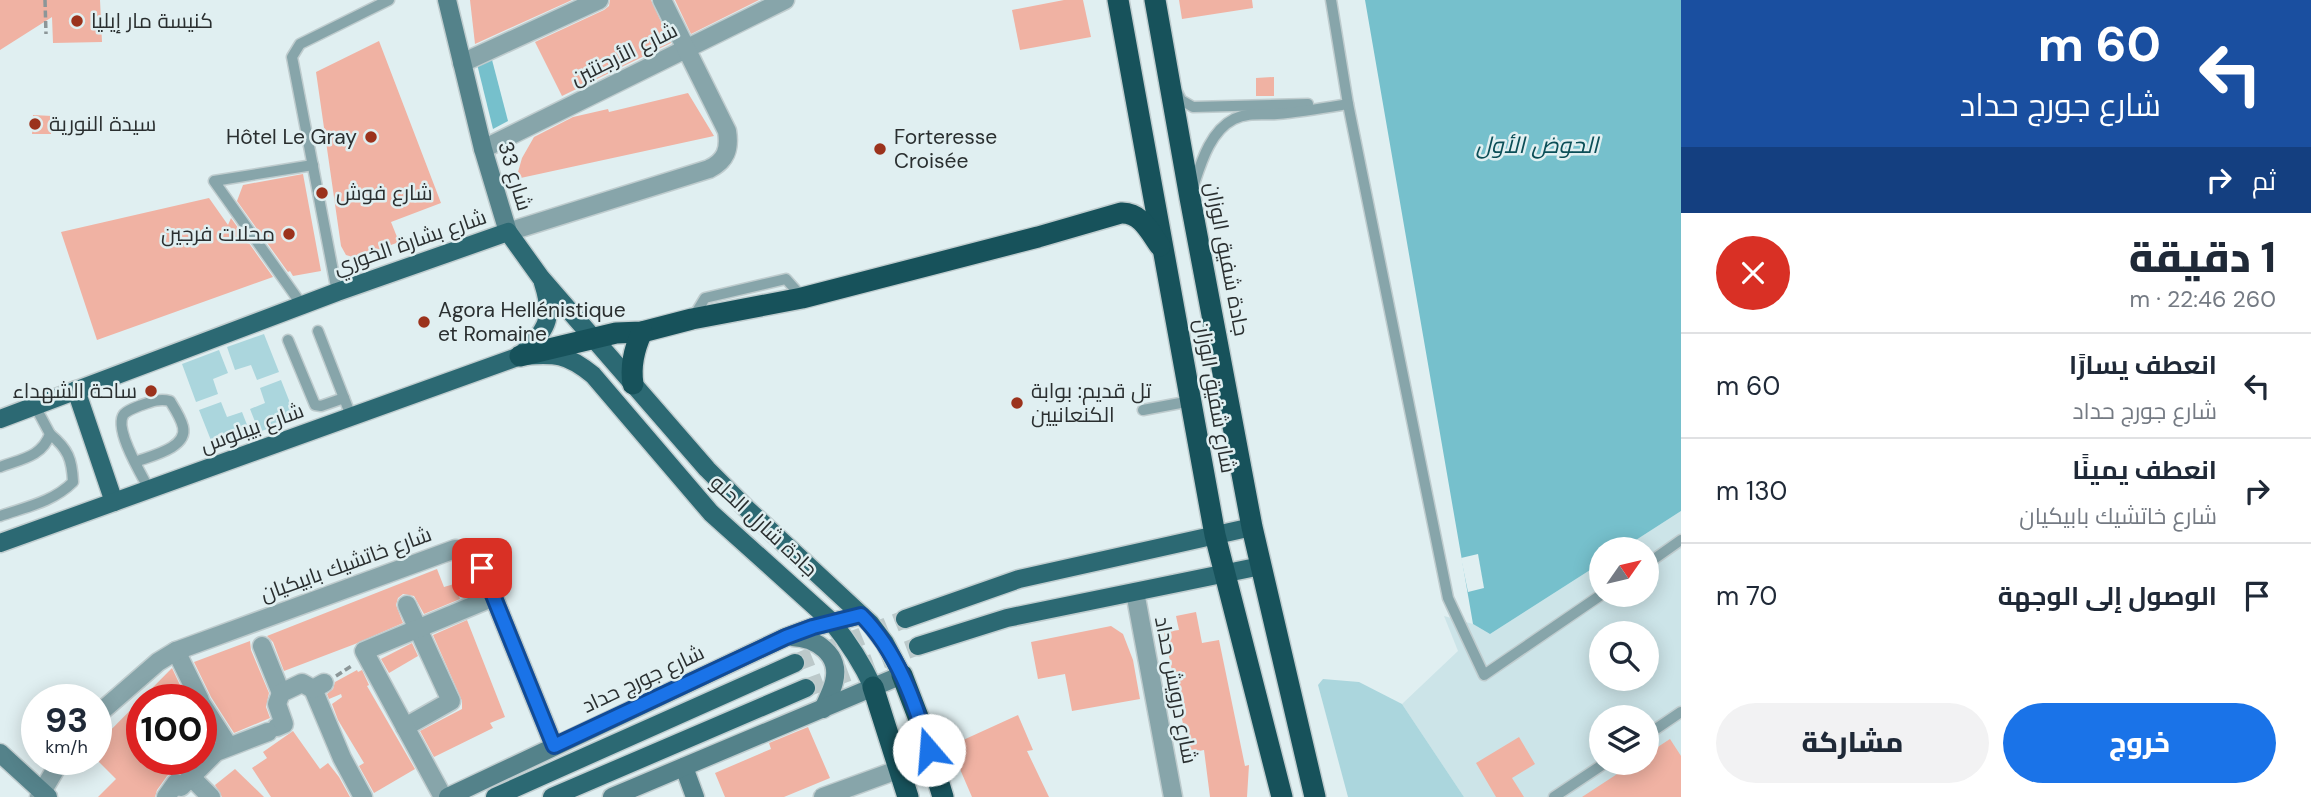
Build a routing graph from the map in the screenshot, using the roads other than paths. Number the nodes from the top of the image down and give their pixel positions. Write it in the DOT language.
graph roads {
  1 [pos="389,0"];
  2 [pos="447,0"];
  3 [pos="599,0"];
  4 [pos="662,0"];
  5 [pos="785,0"];
  6 [pos="1118,0"];
  7 [pos="1155,0"];
  8 [pos="1331,0"];
  9 [pos="687,48"];
  10 [pos="462,64"];
  11 [pos="1169,78"];
  12 [pos="1348,104"];
  13 [pos="483,149"];
  14 [pos="313,165"];
  15 [pos="1190,198"];
  16 [pos="508,232"];
  17 [pos="1164,253"];
  18 [pos="541,278"];
  19 [pos="337,292"];
  20 [pos="302,305"];
  21 [pos="318,331"];
  22 [pos="642,332"];
  23 [pos="593,338"];
  24 [pos="288,340"];
  25 [pos="520,356"];
  26 [pos="633,384"];
  27 [pos="76,390"];
  28 [pos="344,398"];
  29 [pos="1191,401"];
  30 [pos="35,406"];
  31 [pos="1143,410"];
  32 [pos="351,416"];
  33 [pos="0,419"];
  34 [pos="50,435"];
  35 [pos="135,462"];
  36 [pos="0,467"];
  37 [pos="149,489"];
  38 [pos="114,502"];
  39 [pos="0,516"];
  40 [pos="1252,527"];
  41 [pos="1215,535"];
  42 [pos="1681,540"];
  43 [pos="0,543"];
  44 [pos="1659,556"];
  45 [pos="1261,566"];
  46 [pos="1224,574"];
  47 [pos="1135,592"];
  48 [pos="494,597"];
  49 [pos="1589,603"];
  50 [pos="407,605"];
  51 [pos="861,615"];
  52 [pos="905,619"];
  53 [pos="832,622"];
  54 [pos="417,627"];
  55 [pos="786,637"];
  56 [pos="262,646"];
  57 [pos="918,646"];
  58 [pos="176,651"];
  59 [pos="795,663"];
  60 [pos="902,675"];
  61 [pos="192,684"];
  62 [pos="873,687"];
  63 [pos="806,688"];
  64 [pos="281,693"];
  65 [pos="112,702"];
  66 [pos="824,709"];
  67 [pos="1681,712"];
  68 [pos="217,727"];
  69 [pos="405,727"];
  70 [pos="1659,727"];
  71 [pos="228,745"];
  72 [pos="554,746"];
  73 [pos="0,752"];
  74 [pos="684,767"];
  75 [pos="900,769"];
  76 [pos="1589,774"];
  77 [pos="53,775"];
  78 [pos="191,777"];
  79 [pos="43,795"];
  80 [pos="166,797"];
  81 [pos="211,797"];
  82 [pos="363,797"];
  83 [pos="446,797"];
  84 [pos="495,797"];
  85 [pos="552,797"];
  86 [pos="612,797"];
  87 [pos="695,797"];
  88 [pos="824,797"];
  89 [pos="908,797"];
  90 [pos="943,797"];
  91 [pos="1173,797"];
  92 [pos="1282,797"];
  93 [pos="1315,797"];
  94 [pos="1554,797"];
  1 -- 14 [label="lane"];
  2 -- 10 [label="main road, شارع 33"];
  3 -- 10 [label="street"];
  4 -- 9 [label="street"];
  5 -- 9 [label="street, شارع الأرجنتين"];
  6 -- 17 [label="highway, شارع شفيق الوزان"];
  7 -- 11 [label="highway, جادة شفيق الوزان"];
  8 -- 12 [label="lane"];
  9 -- 13 [label="street, شارع الأرجنتين"];
  9 -- 16 [label="street, شارع بشارة الخوري"];
  10 -- 13 [label="main road, شارع 33"];
  11 -- 12 [label="lane"];
  11 -- 15 [label="highway, جادة شفيق الوزان"];
  12 -- 15 [label="lane"];
  12 -- 49 [label="lane"];
  13 -- 16 [label="main road, شارع 33"];
  14 -- 19 [label="lane"];
  14 -- 20 [label="lane"];
  15 -- 40 [label="highway, جادة شفيق الوزان"];
  16 -- 18 [label="main road, شارع 33"];
  16 -- 19 [label="main road, شارع بشارة الخوري"];
  17 -- 22 [label="highway"];
  17 -- 29 [label="highway, شارع شفيق الوزان"];
  18 -- 23 [label="main road, شارع 33"];
  18 -- 25 [label="main road"];
  19 -- 20 [label="main road, شارع بشارة الخوري"];
  20 -- 27 [label="main road, شارع بشارة الخوري"];
  21 -- 28 [label="lane"];
  22 -- 23 [label="highway"];
  22 -- 26 [label="highway"];
  23 -- 25 [label="highway"];
  23 -- 26 [label="main road, جادة شارل الحلو"];
  24 -- 28 [label="lane"];
  25 -- 32 [label="main road, شارع بيبلوس"];
  25 -- 53 [label="main road, جادة شارل الحلو"];
  26 -- 51 [label="main road, جادة شارل الحلو"];
  27 -- 30 [label="main road, شارع بشارة الخوري"];
  27 -- 38 [label="main road"];
  28 -- 32 [label="lane"];
  29 -- 31 [label="lane"];
  29 -- 41 [label="highway, شارع شفيق الوزان"];
  30 -- 33 [label="main road, شارع بشارة الخوري"];
  30 -- 34 [label="lane"];
  32 -- 37 [label="main road, شارع بيبلوس"];
  34 -- 36 [label="lane"];
  34 -- 39 [label="lane"];
  35 -- 35 [label="lane"];
  35 -- 37 [label="lane"];
  37 -- 38 [label="main road, شارع بيبلوس"];
  38 -- 43 [label="main road, شارع بيبلوس"];
  40 -- 41 [label="main road"];
  40 -- 45 [label="highway"];
  41 -- 46 [label="highway, شارع شفيق الوزان"];
  41 -- 52 [label="main road"];
  42 -- 44 [label="lane"];
  45 -- 46 [label="main road"];
  45 -- 93 [label="highway"];
  46 -- 47 [label="main road"];
  46 -- 92 [label="highway, شارع شفيق الوزان"];
  47 -- 57 [label="main road"];
  47 -- 91 [label="street, شارع درويش حداد"];
  48 -- 54 [label="street"];
  48 -- 58 [label="street, شارع خاتشيك بابيكيان"];
  48 -- 72 [label="street, شارع خاتشيك بابيكيان"];
  50 -- 54 [label="street"];
  51 -- 53 [label="main road, شارع جورج حداد"];
  51 -- 60 [label="main road, جادة شارل الحلو"];
  53 -- 55 [label="main road, شارع جورج حداد"];
  53 -- 62 [label="main road, جادة شارل الحلو"];
  54 -- 69 [label="street"];
  54 -- 69 [label="street"];
  55 -- 66 [label="main road"];
  55 -- 72 [label="main road, شارع جورج حداد"];
  56 -- 64 [label="street"];
  58 -- 61 [label="street"];
  58 -- 65 [label="street, شارع خاتشيك بابيكيان"];
  59 -- 84 [label="main road"];
  60 -- 62 [label="main road"];
  60 -- 90 [label="highway, جادة شارل الحلو"];
  62 -- 66 [label="main road"];
  62 -- 75 [label="highway, جادة شارل الحلو"];
  63 -- 85 [label="main road"];
  64 -- 71 [label="street"];
  64 -- 82 [label="street"];
  66 -- 74 [label="main road"];
  67 -- 70 [label="lane"];
  68 -- 71 [label="street"];
  69 -- 83 [label="street"];
  71 -- 78 [label="street"];
  72 -- 83 [label="main road, شارع جورج حداد"];
  73 -- 79 [label="main road"];
  74 -- 86 [label="main road"];
  74 -- 87 [label="main road"];
  75 -- 88 [label="street"];
  75 -- 89 [label="highway, جادة شارل الحلو"];
  76 -- 94 [label="lane"];
  77 -- 79 [label="street"];
  78 -- 80 [label="street"];
  78 -- 81 [label="street"];
}
